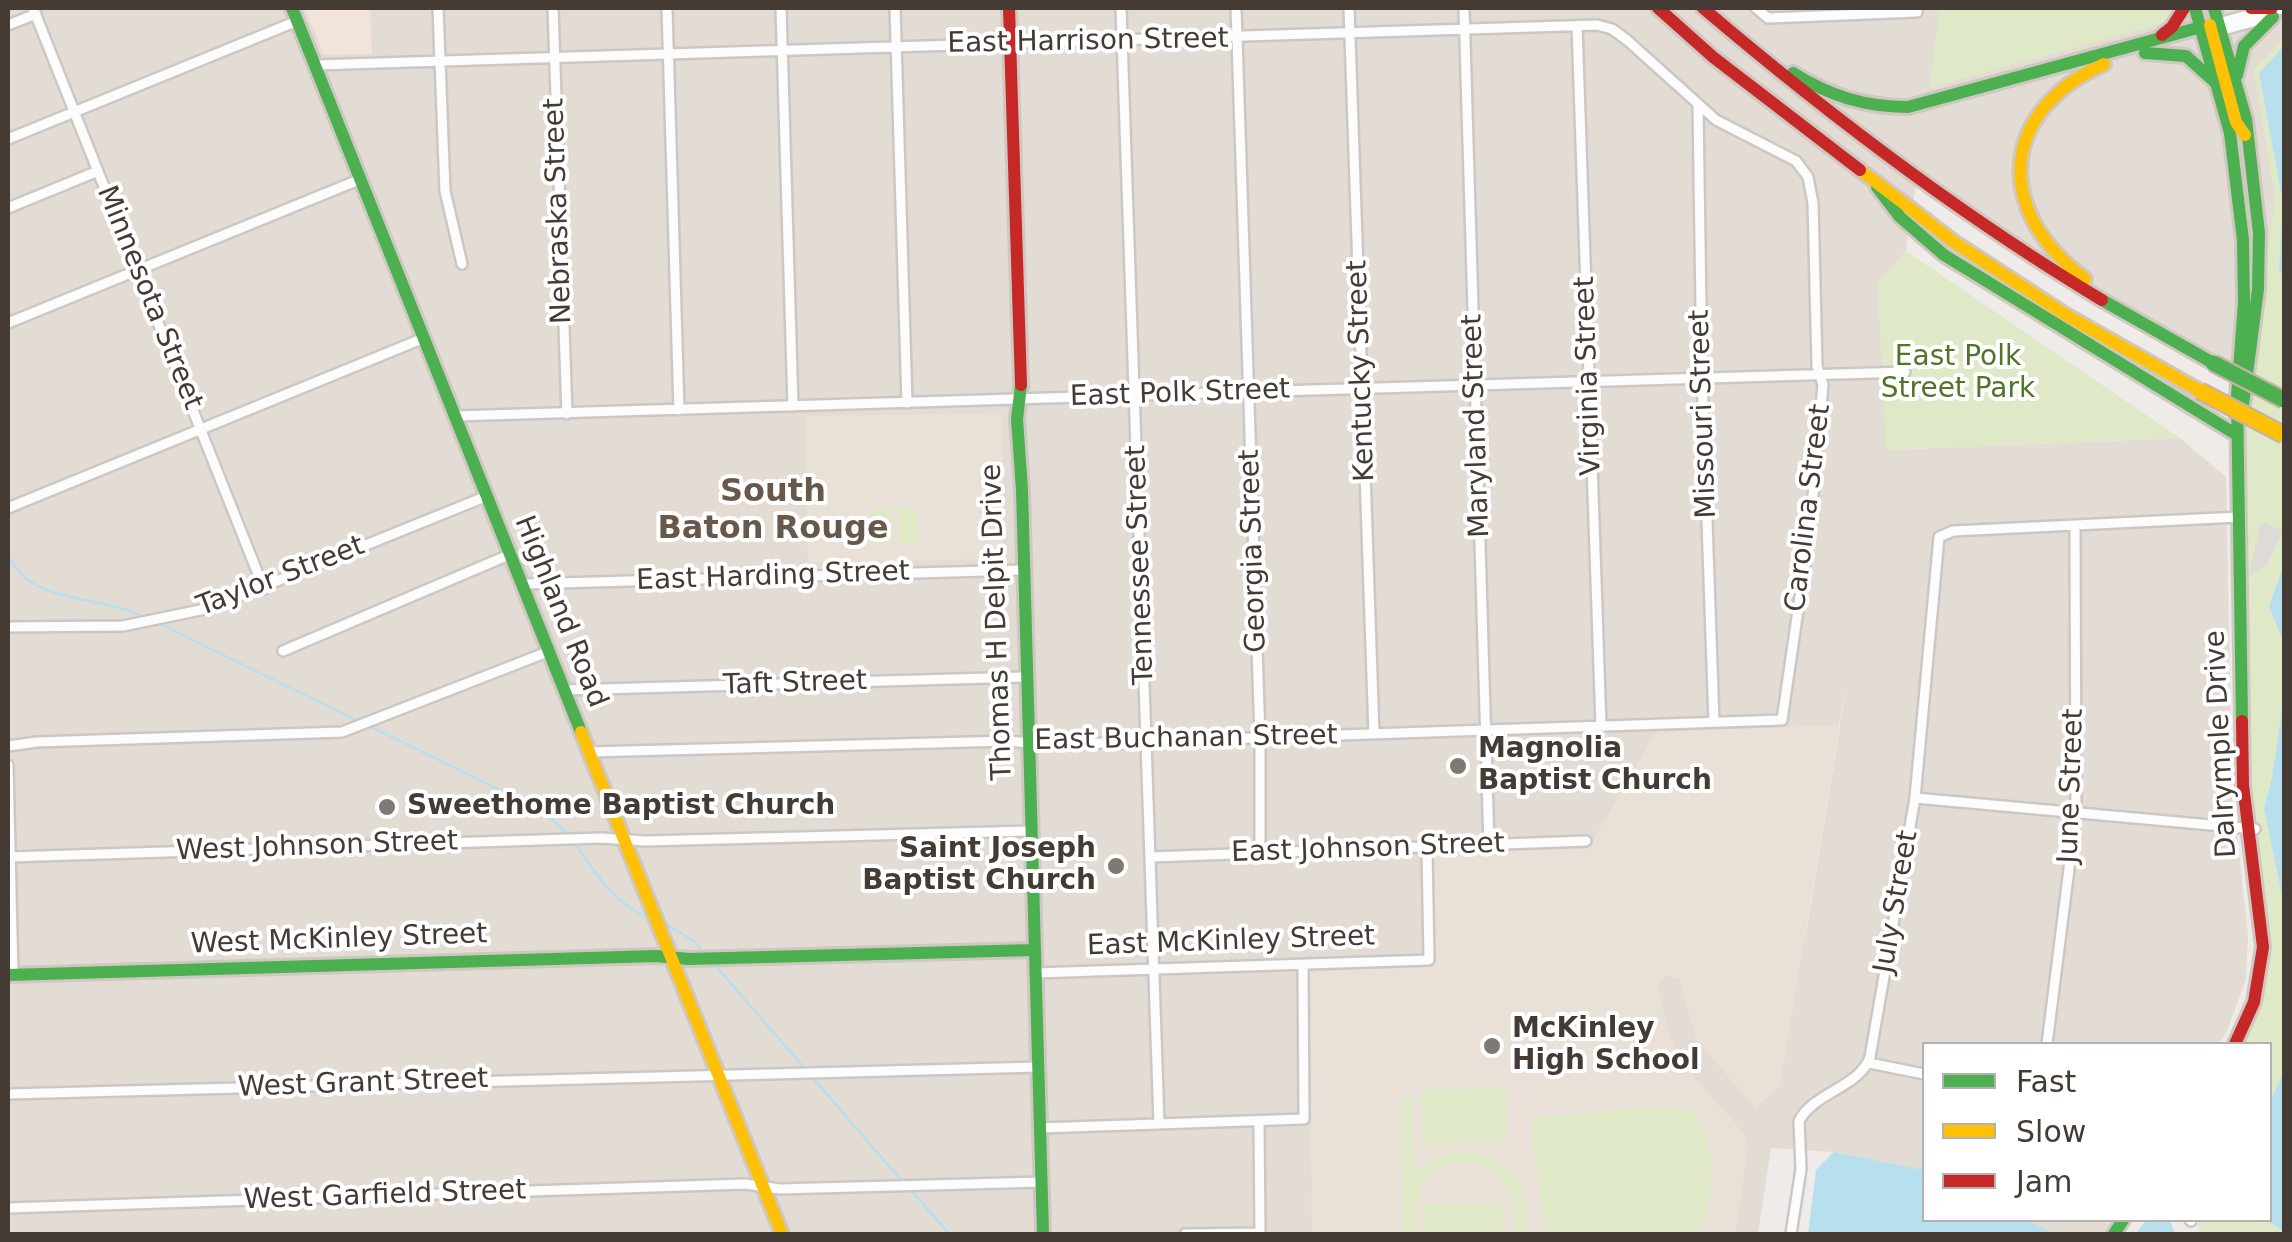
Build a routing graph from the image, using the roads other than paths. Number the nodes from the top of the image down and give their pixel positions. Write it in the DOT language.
graph roads {
  1 [pos="438,8"];
  2 [pos="553,8"];
  3 [pos="667,8"];
  4 [pos="781,8"];
  5 [pos="895,8"];
  6 [pos="1009,8"];
  7 [pos="1121,8"];
  8 [pos="1236,8"];
  9 [pos="1349,8"];
  10 [pos="1464,8"];
  11 [pos="1658,8"];
  12 [pos="1703,8"];
  13 [pos="1756,8"];
  14 [pos="2184,8"];
  15 [pos="2195,8"];
  16 [pos="2251,8"];
  17 [pos="1917,10"];
  18 [pos="34,11"];
  19 [pos="2279,12"];
  20 [pos="1804,13"];
  21 [pos="294,14"];
  22 [pos="8,25"];
  23 [pos="1578,26"];
  24 [pos="2211,26"];
  25 [pos="1465,29"];
  26 [pos="1728,30"];
  27 [pos="1350,32"];
  28 [pos="1237,39"];
  29 [pos="1122,42"];
  30 [pos="1010,44"];
  31 [pos="2148,47"];
  32 [pos="896,48"];
  33 [pos="782,52"];
  34 [pos="668,55"];
  35 [pos="555,59"];
  36 [pos="439,61"];
  37 [pos="315,65"];
  38 [pos="2216,82"];
  39 [pos="2236,82"];
  40 [pos="1698,106"];
  41 [pos="76,112"];
  42 [pos="2246,138"];
  43 [pos="8,139"];
  44 [pos="98,171"];
  45 [pos="1808,177"];
  46 [pos="361,179"];
  47 [pos="1872,179"];
  48 [pos="8,208"];
  49 [pos="462,264"];
  50 [pos="138,270"];
  51 [pos="8,323"];
  52 [pos="2148,327"];
  53 [pos="424,338"];
  54 [pos="1906,372"];
  55 [pos="1820,374"];
  56 [pos="1702,377"];
  57 [pos="1589,382"];
  58 [pos="1476,386"];
  59 [pos="1363,388"];
  60 [pos="1249,392"];
  61 [pos="1136,396"];
  62 [pos="1019,399"];
  63 [pos="2284,400"];
  64 [pos="907,403"];
  65 [pos="793,406"];
  66 [pos="679,410"];
  67 [pos="567,414"];
  68 [pos="455,416"];
  69 [pos="202,430"];
  70 [pos="2284,434"];
  71 [pos="2237,435"];
  72 [pos="487,496"];
  73 [pos="8,508"];
  74 [pos="2238,517"];
  75 [pos="2075,526"];
  76 [pos="511,554"];
  77 [pos="1022,570"];
  78 [pos="523,584"];
  79 [pos="264,589"];
  80 [pos="8,628"];
  81 [pos="283,651"];
  82 [pos="550,651"];
  83 [pos="1025,676"];
  84 [pos="564,690"];
  85 [pos="1782,720"];
  86 [pos="1714,722"];
  87 [pos="1601,726"];
  88 [pos="1486,730"];
  89 [pos="1374,734"];
  90 [pos="1260,738"];
  91 [pos="1146,742"];
  92 [pos="1028,743"];
  93 [pos="8,746"];
  94 [pos="590,752"];
  95 [pos="8,765"];
  96 [pos="1915,798"];
  97 [pos="2076,812"];
  98 [pos="2251,828"];
  99 [pos="1030,831"];
  100 [pos="624,840"];
  101 [pos="1586,841"];
  102 [pos="1489,844"];
  103 [pos="1427,848"];
  104 [pos="1260,854"];
  105 [pos="1150,856"];
  106 [pos="10,857"];
  107 [pos="1034,950"];
  108 [pos="669,951"];
  109 [pos="1303,966"];
  110 [pos="1154,970"];
  111 [pos="1035,973"];
  112 [pos="10,975"];
  113 [pos="2047,1042"];
  114 [pos="2236,1042"];
  115 [pos="1869,1063"];
  116 [pos="1038,1067"];
  117 [pos="1922,1074"];
  118 [pos="719,1075"];
  119 [pos="8,1094"];
  120 [pos="1259,1121"];
  121 [pos="1160,1123"];
  122 [pos="1040,1128"];
  123 [pos="1042,1182"];
  124 [pos="763,1187"];
  125 [pos="8,1208"];
  126 [pos="782,1234"];
  127 [pos="1044,1234"];
  128 [pos="1185,1234"];
  129 [pos="1260,1234"];
  130 [pos="1791,1234"];
  1 -- 36 [label="street"];
  2 -- 35 [label="street, Nebraska Street"];
  3 -- 34 [label="street"];
  4 -- 33 [label="street"];
  5 -- 32 [label="street"];
  6 -- 30 [label="main road, Thomas H Delpit Drive"];
  7 -- 29 [label="street, Tennessee Street"];
  8 -- 28 [label="street, Georgia Street"];
  9 -- 27 [label="street, Kentucky Street"];
  10 -- 25 [label="street, Maryland Street"];
  11 -- 47 [label="main road"];
  12 -- 26 [label="main road"];
  13 -- 20 [label="street"];
  14 -- 31 [label="main road"];
  15 -- 24 [label="main road, Dalrymple Drive"];
  16 -- 19 [label="main road"];
  17 -- 20 [label="street"];
  18 -- 22 [label="street"];
  18 -- 41 [label="street, Minnesota Street"];
  19 -- 24 [label="street"];
  19 -- 39 [label="main road"];
  21 -- 37 [label="main road, Highland Road"];
  21 -- 41 [label="street"];
  23 -- 25 [label="street, East Harrison Street"];
  23 -- 40 [label="street, East Harrison Street"];
  23 -- 57 [label="street, Virginia Street"];
  24 -- 31 [label="main road"];
  24 -- 38 [label="main road, Dalrymple Drive"];
  24 -- 39 [label="main road, Dalrymple Drive"];
  24 -- 42 [label="main road"];
  25 -- 27 [label="street, East Harrison Street"];
  25 -- 58 [label="street, Maryland Street"];
  26 -- 31 [label="main road"];
  26 -- 52 [label="main road"];
  27 -- 28 [label="street, East Harrison Street"];
  27 -- 59 [label="street, Kentucky Street"];
  28 -- 29 [label="street, East Harrison Street"];
  28 -- 60 [label="street, Georgia Street"];
  29 -- 30 [label="street, East Harrison Street"];
  29 -- 61 [label="street, Tennessee Street"];
  30 -- 32 [label="street, East Harrison Street"];
  30 -- 62 [label="main road, Thomas H Delpit Drive"];
  31 -- 38 [label="main road"];
  31 -- 52 [label="main road"];
  32 -- 33 [label="street, East Harrison Street"];
  32 -- 64 [label="street"];
  33 -- 34 [label="street, East Harrison Street"];
  33 -- 65 [label="street"];
  34 -- 35 [label="street, East Harrison Street"];
  34 -- 66 [label="street"];
  35 -- 36 [label="street, East Harrison Street"];
  35 -- 67 [label="street, Nebraska Street"];
  36 -- 37 [label="street, East Harrison Street"];
  36 -- 49 [label="street"];
  37 -- 46 [label="main road, Highland Road"];
  38 -- 71 [label="main road, Dalrymple Drive"];
  39 -- 42 [label="main road, Dalrymple Drive"];
  40 -- 45 [label="street, East Harrison Street"];
  40 -- 56 [label="street, Missouri Street"];
  41 -- 43 [label="street"];
  41 -- 44 [label="street, Minnesota Street"];
  42 -- 71 [label="main road, Dalrymple Drive"];
  44 -- 48 [label="street"];
  44 -- 50 [label="street, Minnesota Street"];
  45 -- 55 [label="street, Carolina Street"];
  46 -- 50 [label="street"];
  46 -- 53 [label="main road, Highland Road"];
  47 -- 70 [label="main road, bridge"];
  47 -- 71 [label="main road"];
  50 -- 51 [label="street"];
  50 -- 69 [label="street, Minnesota Street"];
  52 -- 63 [label="main road, bridge"];
  53 -- 68 [label="main road, Highland Road"];
  53 -- 69 [label="street"];
  54 -- 55 [label="street, East Polk Street"];
  55 -- 56 [label="street, East Polk Street"];
  55 -- 85 [label="street, Carolina Street"];
  56 -- 57 [label="street, East Polk Street"];
  56 -- 86 [label="street, Missouri Street"];
  57 -- 58 [label="street, East Polk Street"];
  57 -- 87 [label="street, Virginia Street"];
  58 -- 59 [label="street, East Polk Street"];
  58 -- 88 [label="street, Maryland Street"];
  59 -- 60 [label="street, East Polk Street"];
  59 -- 89 [label="street, Kentucky Street"];
  60 -- 61 [label="street, East Polk Street"];
  60 -- 90 [label="street, Georgia Street"];
  61 -- 62 [label="street, East Polk Street"];
  61 -- 91 [label="street, Tennessee Street"];
  62 -- 64 [label="street, East Polk Street"];
  62 -- 77 [label="main road, Thomas H Delpit Drive"];
  64 -- 65 [label="street, East Polk Street"];
  65 -- 66 [label="street, East Polk Street"];
  66 -- 67 [label="street, East Polk Street"];
  67 -- 68 [label="street, East Polk Street"];
  68 -- 72 [label="main road, Highland Road"];
  69 -- 73 [label="street"];
  69 -- 79 [label="street, Minnesota Street"];
  71 -- 74 [label="main road, Dalrymple Drive"];
  72 -- 76 [label="main road, Highland Road"];
  72 -- 79 [label="street, Taylor Street"];
  74 -- 75 [label="street"];
  74 -- 98 [label="main road, Dalrymple Drive"];
  75 -- 96 [label="street, July Street"];
  75 -- 97 [label="street, June Street"];
  76 -- 78 [label="main road, Highland Road"];
  76 -- 81 [label="street"];
  77 -- 78 [label="street, East Harding Street"];
  77 -- 83 [label="main road, Thomas H Delpit Drive"];
  78 -- 82 [label="main road, Highland Road"];
  79 -- 80 [label="street, Taylor Street"];
  82 -- 84 [label="main road, Highland Road"];
  82 -- 93 [label="street"];
  83 -- 84 [label="street, Taft Street"];
  83 -- 92 [label="main road, Thomas H Delpit Drive"];
  84 -- 94 [label="main road, Highland Road"];
  85 -- 86 [label="street, East Buchanan Street"];
  86 -- 87 [label="street, East Buchanan Street"];
  87 -- 88 [label="street, East Buchanan Street"];
  88 -- 89 [label="street, East Buchanan Street"];
  88 -- 102 [label="street, Maryland Street"];
  89 -- 90 [label="street, East Buchanan Street"];
  90 -- 91 [label="street, East Buchanan Street"];
  90 -- 104 [label="street, Georgia Street"];
  91 -- 92 [label="street, East Buchanan Street"];
  91 -- 105 [label="street, Tennessee Street"];
  92 -- 94 [label="street, East Buchanan Street"];
  92 -- 99 [label="main road, Thomas H Delpit Drive"];
  94 -- 100 [label="main road, Highland Road"];
  95 -- 106 [label="street"];
  96 -- 97 [label="street"];
  96 -- 115 [label="street, July Street"];
  97 -- 98 [label="street"];
  97 -- 113 [label="street, June Street"];
  98 -- 114 [label="main road, Dalrymple Drive"];
  99 -- 100 [label="street"];
  99 -- 107 [label="main road, Thomas H Delpit Drive"];
  100 -- 106 [label="street, West Johnson Street"];
  100 -- 108 [label="main road, Highland Road"];
  101 -- 102 [label="street, East Johnson Street"];
  102 -- 103 [label="street, East Johnson Street"];
  103 -- 104 [label="street, East Johnson Street"];
  103 -- 109 [label="street, East McKinley Street"];
  104 -- 105 [label="street, East Johnson Street"];
  105 -- 110 [label="street, Tennessee Street"];
  106 -- 112 [label="street"];
  107 -- 108 [label="main road"];
  107 -- 111 [label="main road, Thomas H Delpit Drive"];
  108 -- 112 [label="main road, West McKinley Street"];
  108 -- 118 [label="main road, Highland Road"];
  109 -- 110 [label="street, East McKinley Street"];
  109 -- 120 [label="street"];
  110 -- 111 [label="street, East McKinley Street"];
  110 -- 121 [label="street, Tennessee Street"];
  111 -- 116 [label="main road, Thomas H Delpit Drive"];
  115 -- 117 [label="street"];
  115 -- 130 [label="street"];
  116 -- 118 [label="street, West Grant Street"];
  116 -- 122 [label="main road, Thomas H Delpit Drive"];
  118 -- 119 [label="street, West Grant Street"];
  118 -- 124 [label="main road, Highland Road"];
  120 -- 121 [label="street"];
  120 -- 129 [label="street"];
  121 -- 122 [label="street"];
  122 -- 123 [label="main road, Thomas H Delpit Drive"];
  123 -- 124 [label="street, West Garfield Street"];
  123 -- 127 [label="main road, Thomas H Delpit Drive"];
  124 -- 125 [label="street, West Garfield Street"];
  124 -- 126 [label="main road, Highland Road"];
  128 -- 129 [label="street"];
}
